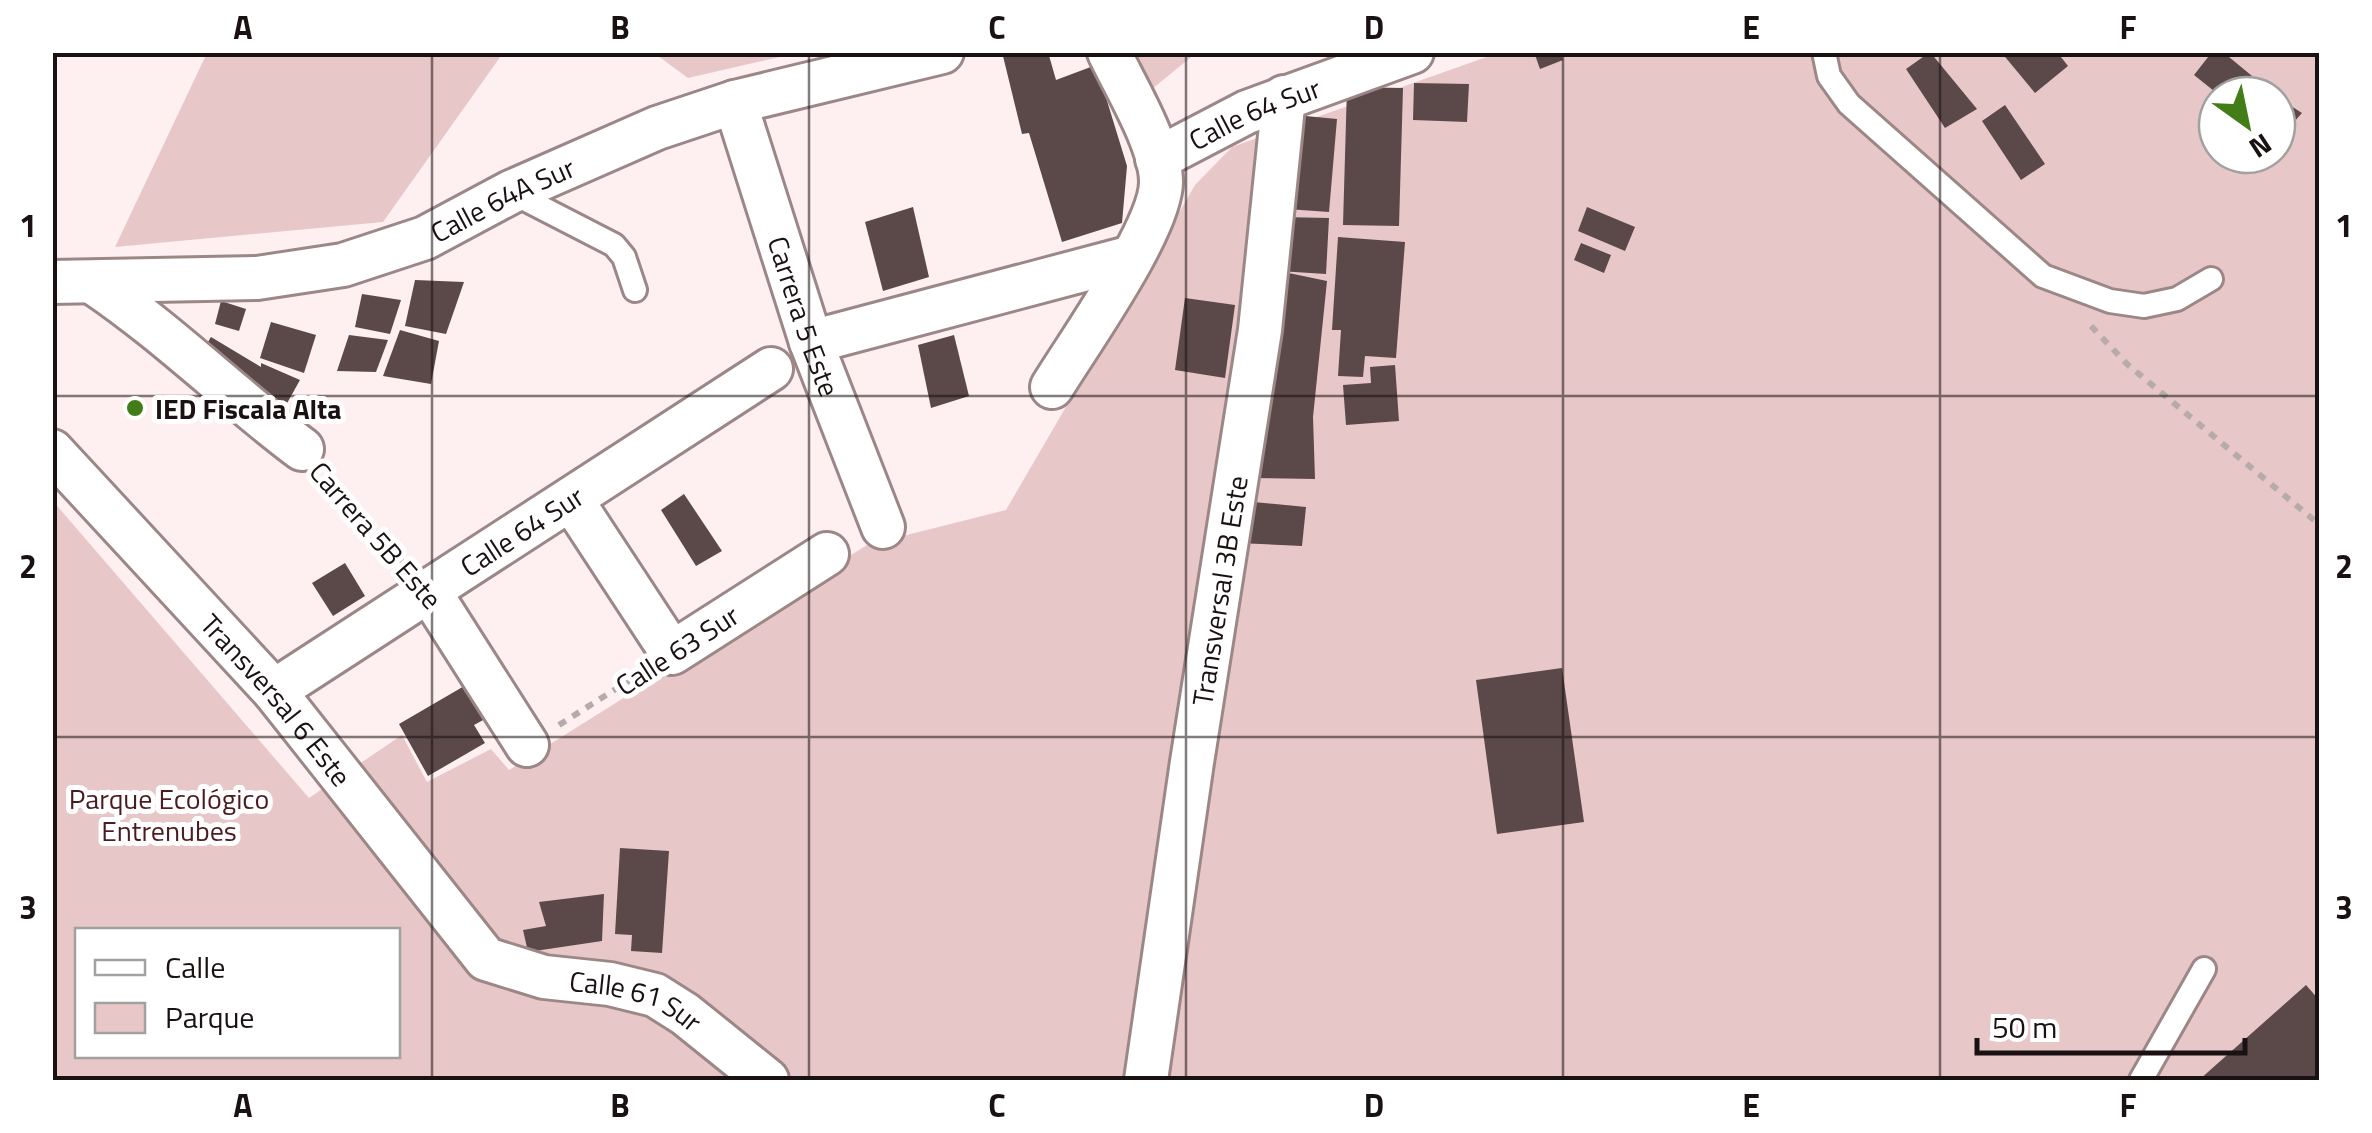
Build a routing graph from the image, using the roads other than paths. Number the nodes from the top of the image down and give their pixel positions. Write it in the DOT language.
graph roads {
  1 [pos="942,52"];
  2 [pos="1109,52"];
  3 [pos="1412,52"];
  4 [pos="1824,52"];
  5 [pos="1284,97"];
  6 [pos="735,102"];
  7 [pos="1157,159"];
  8 [pos="511,192"];
  9 [pos="1141,241"];
  10 [pos="2212,279"];
  11 [pos="73,282"];
  12 [pos="635,290"];
  13 [pos="812,342"];
  14 [pos="770,369"];
  15 [pos="1052,386"];
  16 [pos="302,450"];
  17 [pos="52,451"];
  18 [pos="571,499"];
  19 [pos="883,528"];
  20 [pos="827,554"];
  21 [pos="429,591"];
  22 [pos="274,691"];
  23 [pos="527,746"];
  24 [pos="486,959"];
  25 [pos="2204,969"];
  26 [pos="767,1080"];
  27 [pos="1146,1080"];
  28 [pos="2141,1080"];
  1 -- 6 [label="street, Calle 64A Sur"];
  2 -- 7 [label="street"];
  3 -- 5 [label="street, Calle 64 Sur"];
  4 -- 10 [label="lane"];
  5 -- 7 [label="street, Calle 64 Sur"];
  5 -- 27 [label="street, Transversal 3B Este"];
  6 -- 8 [label="street, Calle 64A Sur"];
  6 -- 13 [label="street, Carrera 5 Este"];
  7 -- 9 [label="street"];
  8 -- 11 [label="street, Calle 64A Sur"];
  8 -- 12 [label="lane"];
  9 -- 13 [label="street"];
  9 -- 15 [label="street"];
  11 -- 16 [label="street, Carrera 5B Este"];
  13 -- 19 [label="street, Carrera 5 Este"];
  14 -- 18 [label="street, Calle 64 Sur"];
  17 -- 22 [label="street, Transversal 6 Este"];
  18 -- 20 [label="street, Calle 63 Sur"];
  18 -- 21 [label="street, Calle 64 Sur"];
  21 -- 22 [label="street, Calle 64 Sur"];
  21 -- 23 [label="street, Carrera 5B Este"];
  22 -- 24 [label="street, Transversal 6 Este"];
  24 -- 26 [label="street, Calle 61 Sur"];
  25 -- 28 [label="lane"];
}
